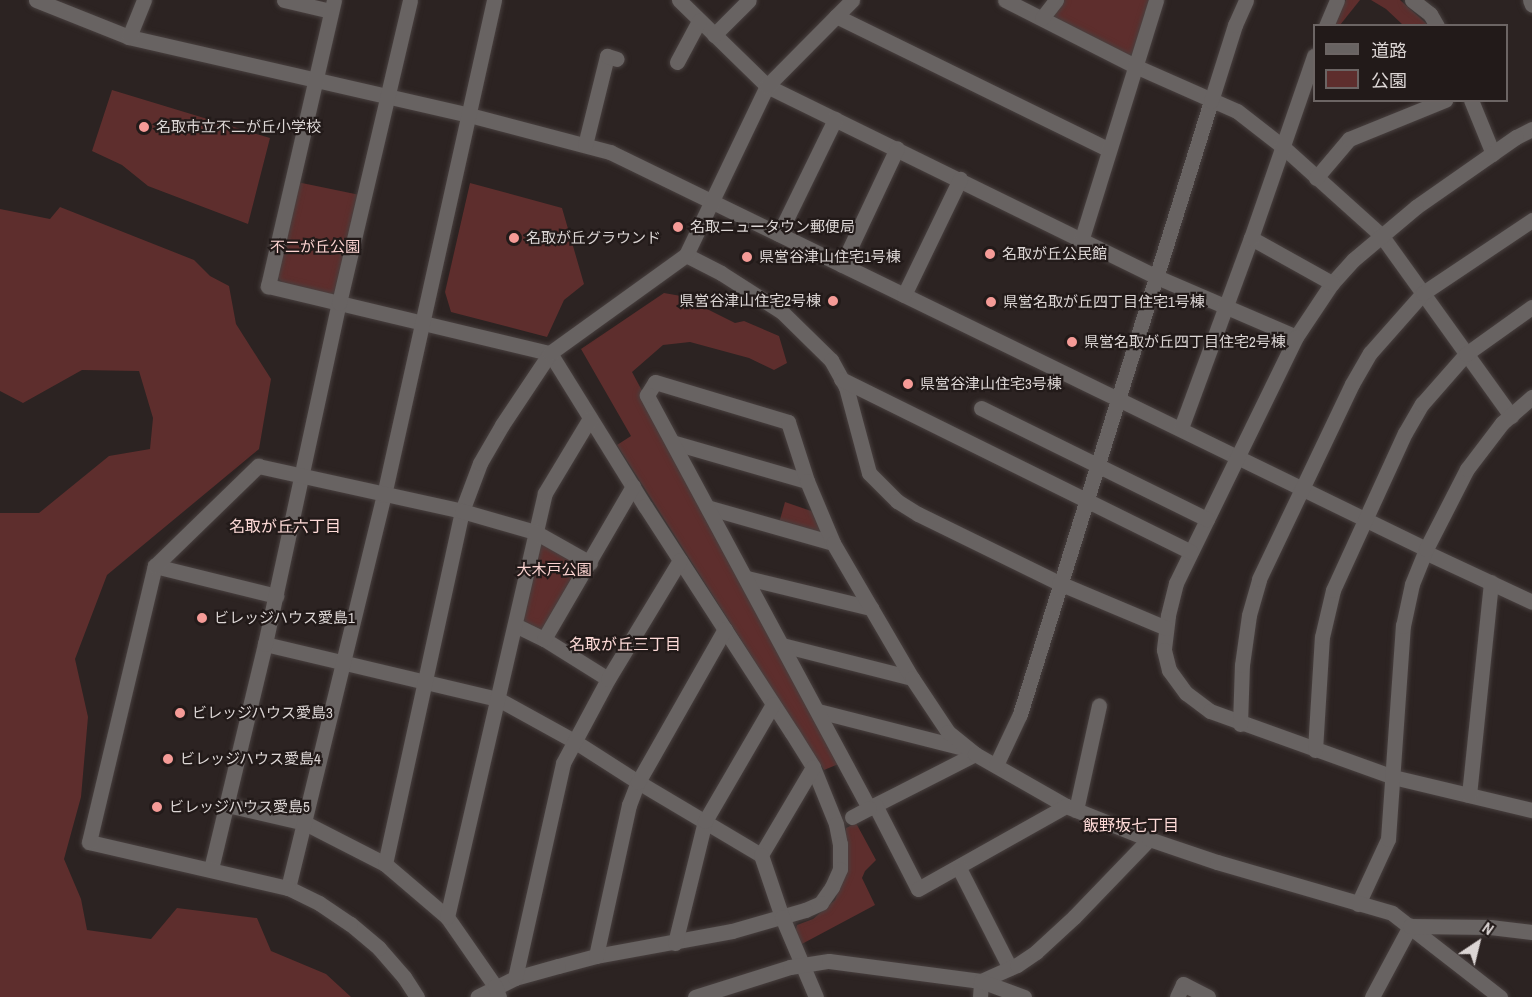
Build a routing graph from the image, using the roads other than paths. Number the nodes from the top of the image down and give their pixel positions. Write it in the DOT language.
graph roads {
  1 [pos="36,0"];
  2 [pos="144,0"];
  3 [pos="284,0"];
  4 [pos="410,0"];
  5 [pos="494,0"];
  6 [pos="679,0"];
  7 [pos="749,0"];
  8 [pos="852,0"];
  9 [pos="1005,0"];
  10 [pos="1056,0"];
  11 [pos="1156,0"];
  12 [pos="1246,0"];
  13 [pos="1337,0"];
  14 [pos="1412,0"];
  15 [pos="1530,0"];
  16 [pos="333,5"];
  17 [pos="1532,5"];
  18 [pos="836,16"];
  19 [pos="1042,18"];
  20 [pos="699,21"];
  21 [pos="1327,24"];
  22 [pos="1436,24"];
  23 [pos="714,35"];
  24 [pos="129,37"];
  25 [pos="617,58"];
  26 [pos="1313,59"];
  27 [pos="677,62"];
  28 [pos="1135,66"];
  29 [pos="316,82"];
  30 [pos="767,86"];
  31 [pos="386,97"];
  32 [pos="1211,101"];
  33 [pos="1440,102"];
  34 [pos="1472,102"];
  35 [pos="469,115"];
  36 [pos="835,119"];
  37 [pos="1532,129"];
  38 [pos="585,145"];
  39 [pos="1282,146"];
  40 [pos="897,148"];
  41 [pos="1108,149"];
  42 [pos="1492,154"];
  43 [pos="1316,178"];
  44 [pos="960,179"];
  45 [pos="712,202"];
  46 [pos="1532,220"];
  47 [pos="779,234"];
  48 [pos="1381,235"];
  49 [pos="1082,238"];
  50 [pos="1251,238"];
  51 [pos="686,255"];
  52 [pos="842,265"];
  53 [pos="1157,277"];
  54 [pos="1332,283"];
  55 [pos="1423,293"];
  56 [pos="904,295"];
  57 [pos="339,303"];
  58 [pos="1225,307"];
  59 [pos="1532,307"];
  60 [pos="421,323"];
  61 [pos="1296,337"];
  62 [pos="550,353"];
  63 [pos="1466,354"];
  64 [pos="842,379"];
  65 [pos="1532,397"];
  66 [pos="1117,399"];
  67 [pos="981,408"];
  68 [pos="1511,416"];
  69 [pos="590,418"];
  70 [pos="1180,428"];
  71 [pos="675,443"];
  72 [pos="1239,455"];
  73 [pos="1097,467"];
  74 [pos="303,478"];
  75 [pos="807,481"];
  76 [pos="633,486"];
  77 [pos="1302,487"];
  78 [pos="384,495"];
  79 [pos="1086,502"];
  80 [pos="710,508"];
  81 [pos="462,512"];
  82 [pos="1364,518"];
  83 [pos="1208,519"];
  84 [pos="536,532"];
  85 [pos="833,543"];
  86 [pos="1426,550"];
  87 [pos="1191,552"];
  88 [pos="680,560"];
  89 [pos="590,562"];
  90 [pos="155,567"];
  91 [pos="747,578"];
  92 [pos="1491,582"];
  93 [pos="1059,583"];
  94 [pos="276,596"];
  95 [pos="1532,602"];
  96 [pos="870,608"];
  97 [pos="515,626"];
  98 [pos="1166,628"];
  99 [pos="725,629"];
  100 [pos="544,639"];
  101 [pos="265,644"];
  102 [pos="782,645"];
  103 [pos="342,660"];
  104 [pos="912,678"];
  105 [pos="608,679"];
  106 [pos="426,682"];
  107 [pos="498,699"];
  108 [pos="773,704"];
  109 [pos="1099,705"];
  110 [pos="818,711"];
  111 [pos="1240,724"];
  112 [pos="574,741"];
  113 [pos="1315,750"];
  114 [pos="971,752"];
  115 [pos="996,765"];
  116 [pos="813,767"];
  117 [pos="1393,777"];
  118 [pos="638,782"];
  119 [pos="1469,795"];
  120 [pos="227,805"];
  121 [pos="872,807"];
  122 [pos="1071,808"];
  123 [pos="1532,810"];
  124 [pos="852,817"];
  125 [pos="705,821"];
  126 [pos="305,823"];
  127 [pos="1149,839"];
  128 [pos="761,855"];
  129 [pos="385,864"];
  130 [pos="959,867"];
  131 [pos="211,869"];
  132 [pos="288,888"];
  133 [pos="1358,904"];
  134 [pos="447,917"];
  135 [pos="782,917"];
  136 [pos="1410,926"];
  137 [pos="1532,932"];
  138 [pos="675,943"];
  139 [pos="596,956"];
  140 [pos="801,965"];
  141 [pos="1010,968"];
  142 [pos="515,978"];
  143 [pos="981,989"];
  144 [pos="497,991"];
  145 [pos="417,997"];
  146 [pos="477,997"];
  147 [pos="695,997"];
  148 [pos="816,997"];
  149 [pos="1024,997"];
  150 [pos="1177,997"];
  151 [pos="1208,997"];
  152 [pos="1372,997"];
  153 [pos="1500,997"];
  1 -- 24 [label="street"];
  2 -- 24 [label="street"];
  3 -- 16 [label="street"];
  4 -- 31 [label="street"];
  5 -- 35 [label="street"];
  6 -- 20 [label="street"];
  7 -- 23 [label="street"];
  8 -- 18 [label="street"];
  9 -- 19 [label="street"];
  10 -- 19 [label="street"];
  11 -- 28 [label="street"];
  12 -- 32 [label="street"];
  13 -- 21 [label="street"];
  14 -- 22 [label="street"];
  15 -- 17 [label="street"];
  16 -- 29 [label="street"];
  18 -- 30 [label="street"];
  18 -- 41 [label="street"];
  19 -- 28 [label="street"];
  20 -- 23 [label="street"];
  20 -- 27 [label="street"];
  23 -- 30 [label="street"];
  24 -- 29 [label="street"];
  25 -- 38 [label="street"];
  26 -- 39 [label="street"];
  28 -- 32 [label="street"];
  28 -- 41 [label="street"];
  29 -- 31 [label="street"];
  29 -- 57 [label="street"];
  30 -- 36 [label="street"];
  30 -- 45 [label="street"];
  31 -- 35 [label="street"];
  31 -- 57 [label="street"];
  32 -- 39 [label="street"];
  32 -- 53 [label="street"];
  33 -- 43 [label="street"];
  34 -- 42 [label="street"];
  35 -- 38 [label="street"];
  35 -- 60 [label="street"];
  36 -- 40 [label="street"];
  36 -- 47 [label="street"];
  37 -- 42 [label="street"];
  38 -- 45 [label="street"];
  39 -- 43 [label="street"];
  39 -- 50 [label="street"];
  40 -- 44 [label="street"];
  40 -- 52 [label="street"];
  41 -- 49 [label="street"];
  42 -- 48 [label="street"];
  43 -- 48 [label="street"];
  44 -- 49 [label="street"];
  44 -- 56 [label="street"];
  45 -- 47 [label="street"];
  45 -- 51 [label="street"];
  46 -- 55 [label="street"];
  47 -- 52 [label="street"];
  48 -- 54 [label="street"];
  48 -- 55 [label="street"];
  49 -- 53 [label="street"];
  50 -- 54 [label="street"];
  50 -- 58 [label="street"];
  51 -- 62 [label="street"];
  51 -- 64 [label="street"];
  52 -- 56 [label="street"];
  53 -- 58 [label="street"];
  53 -- 66 [label="street"];
  54 -- 61 [label="street"];
  55 -- 63 [label="street"];
  55 -- 77 [label="street"];
  56 -- 66 [label="street"];
  57 -- 60 [label="street"];
  57 -- 74 [label="street"];
  58 -- 61 [label="street"];
  58 -- 70 [label="street"];
  59 -- 63 [label="street"];
  60 -- 62 [label="street"];
  60 -- 78 [label="street"];
  61 -- 72 [label="street"];
  62 -- 69 [label="street"];
  62 -- 81 [label="street"];
  63 -- 68 [label="street"];
  63 -- 82 [label="street"];
  64 -- 79 [label="street"];
  64 -- 93 [label="street"];
  65 -- 68 [label="street"];
  66 -- 70 [label="street"];
  66 -- 73 [label="street"];
  67 -- 73 [label="street"];
  68 -- 86 [label="street"];
  69 -- 76 [label="street"];
  69 -- 84 [label="street"];
  70 -- 72 [label="street"];
  71 -- 75 [label="street"];
  71 -- 75 [label="street"];
  71 -- 80 [label="street"];
  72 -- 77 [label="street"];
  72 -- 83 [label="street"];
  73 -- 79 [label="street"];
  73 -- 83 [label="street"];
  74 -- 78 [label="street"];
  74 -- 90 [label="street"];
  74 -- 94 [label="street"];
  75 -- 85 [label="street"];
  76 -- 88 [label="street"];
  76 -- 89 [label="street"];
  77 -- 82 [label="street"];
  77 -- 111 [label="street"];
  78 -- 81 [label="street"];
  78 -- 103 [label="street"];
  79 -- 87 [label="street"];
  79 -- 93 [label="street"];
  80 -- 85 [label="street"];
  80 -- 91 [label="street"];
  81 -- 84 [label="street"];
  81 -- 106 [label="street"];
  82 -- 86 [label="street"];
  82 -- 113 [label="street"];
  83 -- 87 [label="street"];
  84 -- 89 [label="street"];
  84 -- 97 [label="street"];
  85 -- 96 [label="street"];
  86 -- 92 [label="street"];
  86 -- 117 [label="street"];
  87 -- 98 [label="street"];
  88 -- 99 [label="street"];
  88 -- 105 [label="street"];
  89 -- 100 [label="street"];
  90 -- 94 [label="street"];
  90 -- 131 [label="street"];
  91 -- 96 [label="street"];
  91 -- 102 [label="street"];
  92 -- 95 [label="street"];
  92 -- 119 [label="street"];
  93 -- 98 [label="street"];
  93 -- 115 [label="street"];
  94 -- 101 [label="street"];
  96 -- 104 [label="street"];
  97 -- 100 [label="street"];
  97 -- 107 [label="street"];
  98 -- 111 [label="street"];
  99 -- 108 [label="street"];
  99 -- 118 [label="street"];
  100 -- 105 [label="street"];
  101 -- 103 [label="street"];
  101 -- 120 [label="street"];
  102 -- 104 [label="street"];
  102 -- 110 [label="street"];
  103 -- 106 [label="street"];
  103 -- 126 [label="street"];
  104 -- 114 [label="street"];
  105 -- 112 [label="street"];
  106 -- 107 [label="street"];
  106 -- 129 [label="street"];
  107 -- 112 [label="street"];
  107 -- 134 [label="street"];
  108 -- 116 [label="street"];
  108 -- 125 [label="street"];
  109 -- 122 [label="street"];
  110 -- 114 [label="street"];
  110 -- 121 [label="street"];
  111 -- 113 [label="street"];
  112 -- 118 [label="street"];
  112 -- 142 [label="street"];
  113 -- 117 [label="street"];
  114 -- 115 [label="street"];
  114 -- 121 [label="street"];
  115 -- 122 [label="street"];
  116 -- 128 [label="street"];
  116 -- 135 [label="street"];
  117 -- 119 [label="street"];
  117 -- 133 [label="street"];
  118 -- 125 [label="street"];
  118 -- 139 [label="street"];
  119 -- 123 [label="street"];
  120 -- 126 [label="street"];
  120 -- 131 [label="street"];
  121 -- 124 [label="street"];
  121 -- 130 [label="street"];
  122 -- 127 [label="street"];
  122 -- 130 [label="street"];
  125 -- 128 [label="street"];
  125 -- 138 [label="street"];
  126 -- 129 [label="street"];
  126 -- 132 [label="street"];
  127 -- 133 [label="street"];
  127 -- 141 [label="street"];
  128 -- 135 [label="street"];
  129 -- 134 [label="street"];
  130 -- 141 [label="street"];
  131 -- 132 [label="street"];
  132 -- 145 [label="street"];
  133 -- 136 [label="street"];
  134 -- 144 [label="street"];
  135 -- 138 [label="street"];
  135 -- 140 [label="street"];
  136 -- 137 [label="street"];
  136 -- 152 [label="street"];
  136 -- 153 [label="street"];
  138 -- 139 [label="street"];
  139 -- 142 [label="street"];
  140 -- 143 [label="street"];
  140 -- 147 [label="street"];
  140 -- 148 [label="street"];
  141 -- 143 [label="street"];
  142 -- 144 [label="street"];
  143 -- 149 [label="street"];
  144 -- 146 [label="street"];
  150 -- 151 [label="street"];
}
